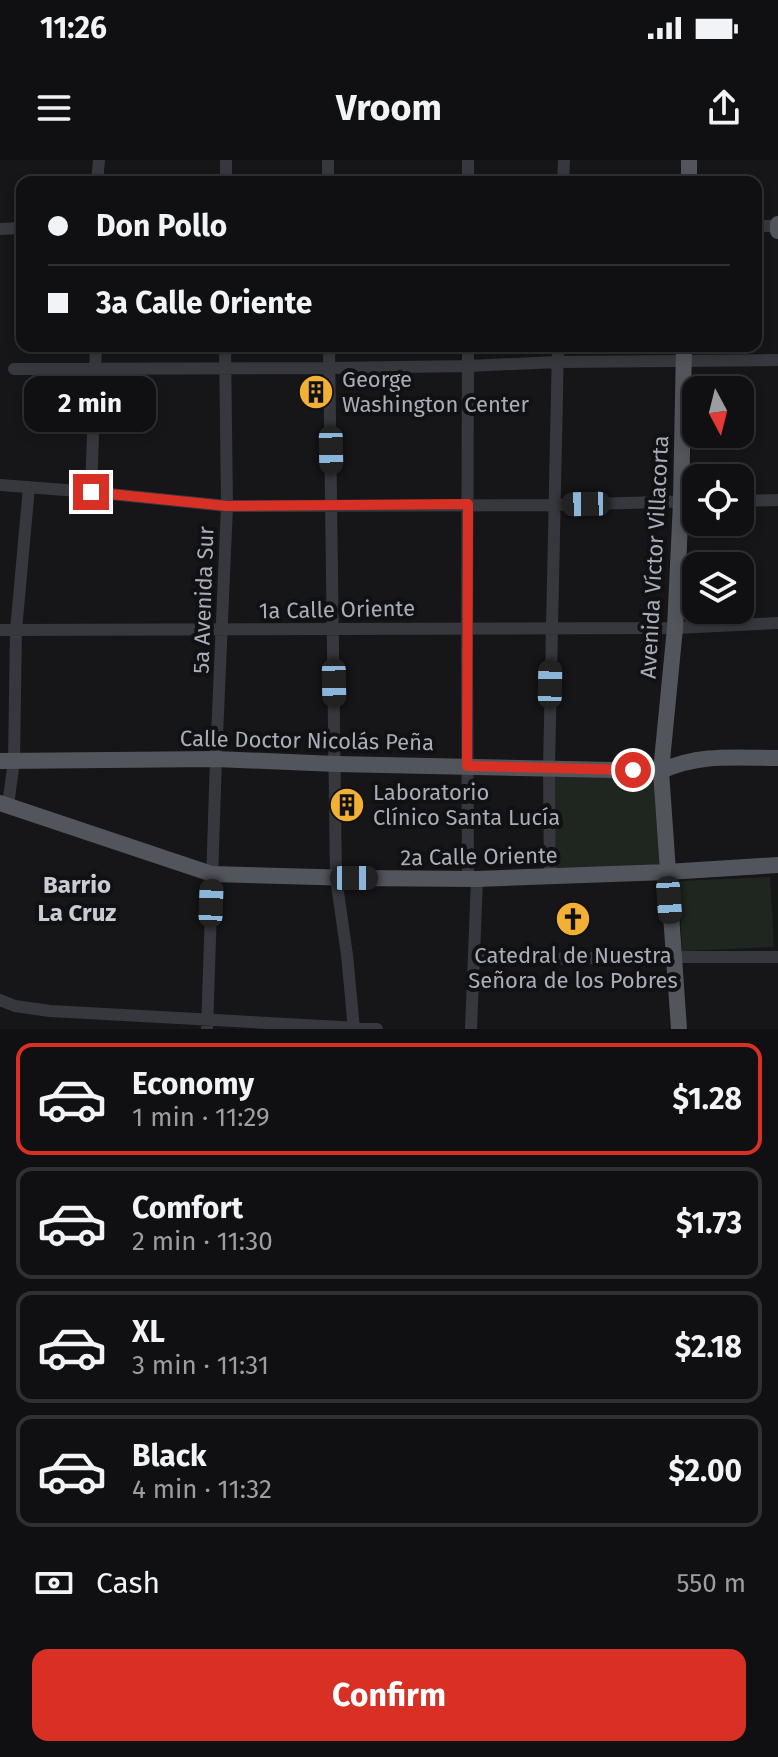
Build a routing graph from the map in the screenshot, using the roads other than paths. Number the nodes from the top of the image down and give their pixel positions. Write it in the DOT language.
graph roads {
  1 [pos="96,352"];
  2 [pos="225,352"];
  3 [pos="329,352"];
  4 [pos="468,352"];
  5 [pos="558,352"];
  6 [pos="684,353"];
  7 [pos="778,360"];
  8 [pos="557,362"];
  9 [pos="468,366"];
  10 [pos="330,368"];
  11 [pos="14,369"];
  12 [pos="96,369"];
  13 [pos="225,369"];
  14 [pos="688,464"];
  15 [pos="0,485"];
  16 [pos="29,487"];
  17 [pos="91,492"];
  18 [pos="778,500"];
  19 [pos="754,501"];
  20 [pos="682,502"];
  21 [pos="468,504"];
  22 [pos="332,505"];
  23 [pos="555,505"];
  24 [pos="227,506"];
  25 [pos="685,536"];
  26 [pos="778,623"];
  27 [pos="551,627"];
  28 [pos="468,628"];
  29 [pos="675,628"];
  30 [pos="333,629"];
  31 [pos="0,630"];
  32 [pos="16,630"];
  33 [pos="222,630"];
  34 [pos="778,758"];
  35 [pos="216,759"];
  36 [pos="7,761"];
  37 [pos="336,764"];
  38 [pos="467,766"];
  39 [pos="549,769"];
  40 [pos="661,771"];
  41 [pos="4,804"];
  42 [pos="778,865"];
  43 [pos="667,872"];
  44 [pos="212,874"];
  45 [pos="336,878"];
  46 [pos="550,878"];
  47 [pos="473,879"];
  48 [pos="673,957"];
  49 [pos="778,957"];
  50 [pos="474,960"];
  51 [pos="0,1000"];
  52 [pos="208,1024"];
  53 [pos="354,1028"];
  54 [pos="377,1029"];
  55 [pos="471,1029"];
  56 [pos="679,1029"];
  1 -- 12 [label="street"];
  2 -- 13 [label="street, 5a Avenida Sur"];
  3 -- 10 [label="street"];
  4 -- 9 [label="street"];
  5 -- 8 [label="street"];
  6 -- 7 [label="street"];
  6 -- 8 [label="street"];
  6 -- 14 [label="main road, Avenida Víctor Villacorta"];
  8 -- 9 [label="street"];
  8 -- 23 [label="street"];
  9 -- 10 [label="street"];
  9 -- 21 [label="street"];
  10 -- 13 [label="street"];
  10 -- 22 [label="street"];
  11 -- 12 [label="street"];
  12 -- 13 [label="street"];
  12 -- 17 [label="street"];
  13 -- 24 [label="street, 5a Avenida Sur"];
  15 -- 16 [label="street"];
  16 -- 17 [label="street"];
  16 -- 32 [label="street"];
  17 -- 24 [label="street"];
  18 -- 19 [label="street"];
  20 -- 23 [label="street"];
  21 -- 22 [label="street"];
  21 -- 23 [label="street"];
  21 -- 28 [label="street"];
  22 -- 24 [label="street"];
  22 -- 30 [label="street"];
  23 -- 27 [label="street"];
  24 -- 33 [label="street, 5a Avenida Sur"];
  25 -- 29 [label="main road, Avenida Víctor Villacorta"];
  26 -- 29 [label="street, 1a Calle Oriente"];
  27 -- 28 [label="street, 1a Calle Oriente"];
  27 -- 29 [label="street, 1a Calle Oriente"];
  27 -- 39 [label="street"];
  28 -- 30 [label="street, 1a Calle Oriente"];
  28 -- 38 [label="street"];
  29 -- 40 [label="main road, Avenida Víctor Villacorta"];
  30 -- 33 [label="street, 1a Calle Oriente"];
  30 -- 37 [label="street"];
  31 -- 32 [label="street, 1a Calle Oriente"];
  32 -- 33 [label="street, 1a Calle Oriente"];
  32 -- 36 [label="street"];
  33 -- 35 [label="street, 5a Avenida Sur"];
  34 -- 40 [label="main road, Calle Doctor Nicolás Peña"];
  35 -- 36 [label="main road, Calle Doctor Nicolás Peña"];
  35 -- 37 [label="main road, Calle Doctor Nicolás Peña"];
  35 -- 44 [label="street, 5a Avenida Sur"];
  36 -- 41 [label="street"];
  37 -- 38 [label="main road, Calle Doctor Nicolás Peña"];
  37 -- 45 [label="street"];
  38 -- 39 [label="main road, Calle Doctor Nicolás Peña"];
  38 -- 47 [label="street"];
  39 -- 40 [label="main road, Calle Doctor Nicolás Peña"];
  39 -- 46 [label="street"];
  40 -- 43 [label="main road, Avenida Víctor Villacorta"];
  41 -- 44 [label="main road, 2a Calle Oriente"];
  42 -- 43 [label="main road, 2a Calle Oriente"];
  43 -- 46 [label="main road, 2a Calle Oriente"];
  43 -- 48 [label="main road, Avenida Víctor Villacorta"];
  44 -- 45 [label="main road, 2a Calle Oriente"];
  44 -- 52 [label="street, 5a Avenida Sur"];
  45 -- 47 [label="main road, 2a Calle Oriente"];
  45 -- 53 [label="street"];
  46 -- 47 [label="main road, 2a Calle Oriente"];
  47 -- 50 [label="street"];
  48 -- 49 [label="street"];
  48 -- 50 [label="street"];
  48 -- 56 [label="main road, Avenida Víctor Villacorta"];
  50 -- 55 [label="street"];
  51 -- 52 [label="street"];
  52 -- 53 [label="street"];
  53 -- 54 [label="street"];
}
